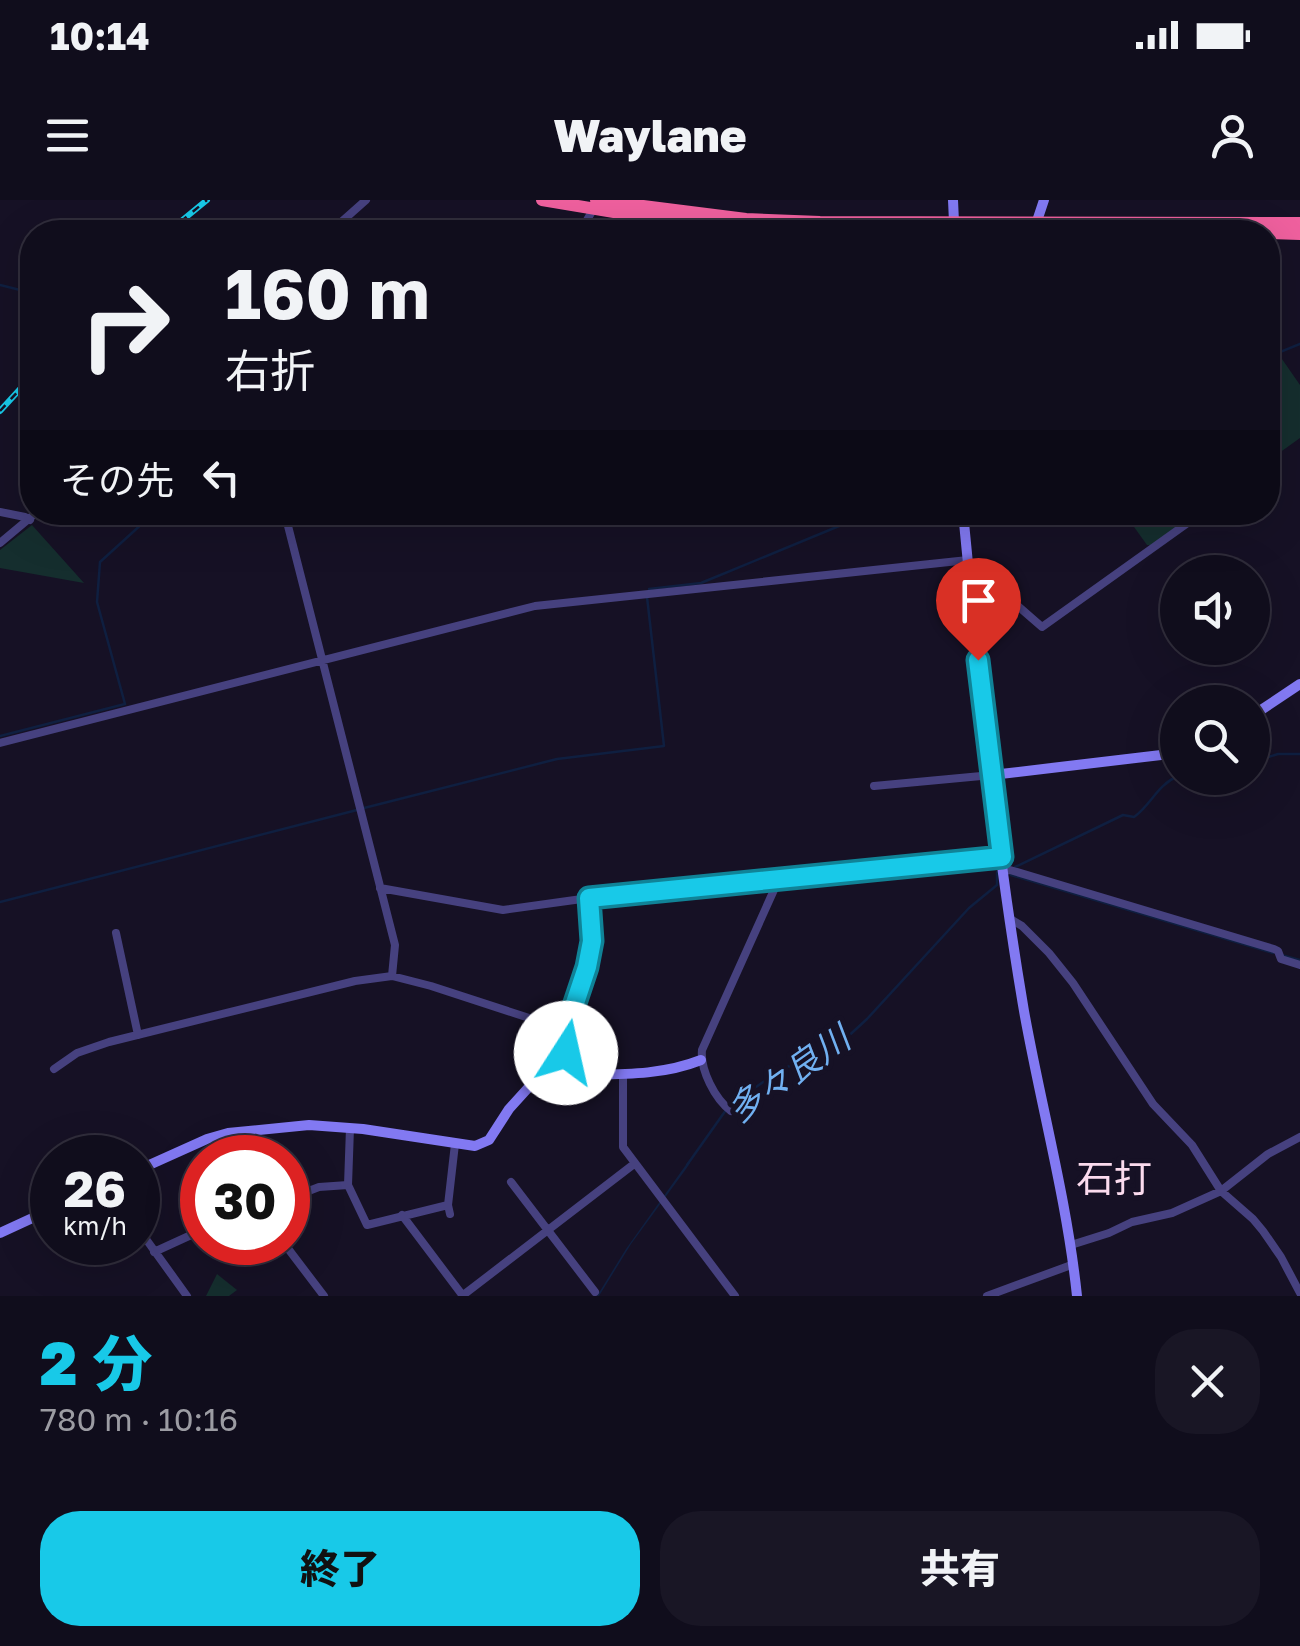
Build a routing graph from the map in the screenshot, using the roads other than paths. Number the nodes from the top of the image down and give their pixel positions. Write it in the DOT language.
graph roads {
  1 [pos="366,200"];
  2 [pos="542,200"];
  3 [pos="596,203"];
  4 [pos="344,220"];
  5 [pos="746,220"];
  6 [pos="22,525"];
  7 [pos="288,525"];
  8 [pos="964,525"];
  9 [pos="1185,525"];
  10 [pos="0,543"];
  11 [pos="968,560"];
  12 [pos="970,580"];
  13 [pos="322,660"];
  14 [pos="1300,684"];
  15 [pos="1270,704"];
  16 [pos="0,743"];
  17 [pos="1160,754"];
  18 [pos="992,775"];
  19 [pos="874,786"];
  20 [pos="1002,857"];
  21 [pos="1004,870"];
  22 [pos="778,881"];
  23 [pos="380,888"];
  24 [pos="589,898"];
  25 [pos="1012,920"];
  26 [pos="116,933"];
  27 [pos="1300,965"];
  28 [pos="392,976"];
  29 [pos="566,1030"];
  30 [pos="138,1035"];
  31 [pos="701,1060"];
  32 [pos="54,1068"];
  33 [pos="623,1075"];
  34 [pos="567,1076"];
  35 [pos="731,1111"];
  36 [pos="350,1128"];
  37 [pos="1300,1137"];
  38 [pos="456,1144"];
  39 [pos="160,1160"];
  40 [pos="634,1164"];
  41 [pos="511,1182"];
  42 [pos="348,1186"];
  43 [pos="310,1190"];
  44 [pos="1221,1190"];
  45 [pos="402,1215"];
  46 [pos="30,1219"];
  47 [pos="548,1230"];
  48 [pos="0,1233"];
  49 [pos="1071,1244"];
  50 [pos="160,1260"];
  51 [pos="1074,1264"];
  52 [pos="300,1265"];
  53 [pos="595,1292"];
  54 [pos="1300,1293"];
  55 [pos="187,1296"];
  56 [pos="324,1296"];
  57 [pos="462,1296"];
  58 [pos="735,1296"];
  59 [pos="986,1296"];
  60 [pos="1077,1296"];
  1 -- 4 [label="street"];
  2 -- 3 [label="highway"];
  3 -- 5 [label="highway"];
  6 -- 10 [label="street"];
  7 -- 13 [label="street"];
  8 -- 11 [label="street"];
  9 -- 12 [label="street"];
  11 -- 12 [label="street"];
  11 -- 13 [label="street"];
  12 -- 18 [label="street"];
  13 -- 16 [label="street"];
  13 -- 23 [label="street"];
  14 -- 15 [label="street"];
  17 -- 18 [label="street"];
  18 -- 19 [label="street"];
  18 -- 20 [label="street"];
  20 -- 21 [label="street"];
  20 -- 22 [label="street"];
  21 -- 25 [label="street"];
  21 -- 27 [label="street"];
  22 -- 24 [label="street"];
  22 -- 31 [label="street"];
  23 -- 24 [label="street"];
  23 -- 28 [label="street"];
  24 -- 29 [label="street"];
  25 -- 44 [label="street"];
  25 -- 49 [label="street"];
  26 -- 30 [label="street"];
  28 -- 29 [label="street"];
  28 -- 30 [label="street"];
  29 -- 34 [label="street"];
  30 -- 32 [label="street"];
  31 -- 33 [label="street"];
  31 -- 35 [label="street"];
  33 -- 34 [label="street"];
  33 -- 40 [label="street"];
  34 -- 38 [label="street"];
  36 -- 38 [label="street"];
  36 -- 39 [label="street"];
  36 -- 42 [label="street"];
  37 -- 44 [label="street"];
  38 -- 45 [label="street"];
  40 -- 47 [label="street"];
  40 -- 58 [label="street"];
  41 -- 47 [label="street"];
  42 -- 43 [label="street"];
  42 -- 45 [label="street"];
  44 -- 49 [label="street"];
  44 -- 54 [label="street"];
  45 -- 57 [label="street"];
  46 -- 48 [label="street"];
  47 -- 53 [label="street"];
  47 -- 57 [label="street"];
  49 -- 51 [label="street"];
  50 -- 55 [label="street"];
  51 -- 59 [label="street"];
  51 -- 60 [label="street"];
  52 -- 56 [label="street"];
}
